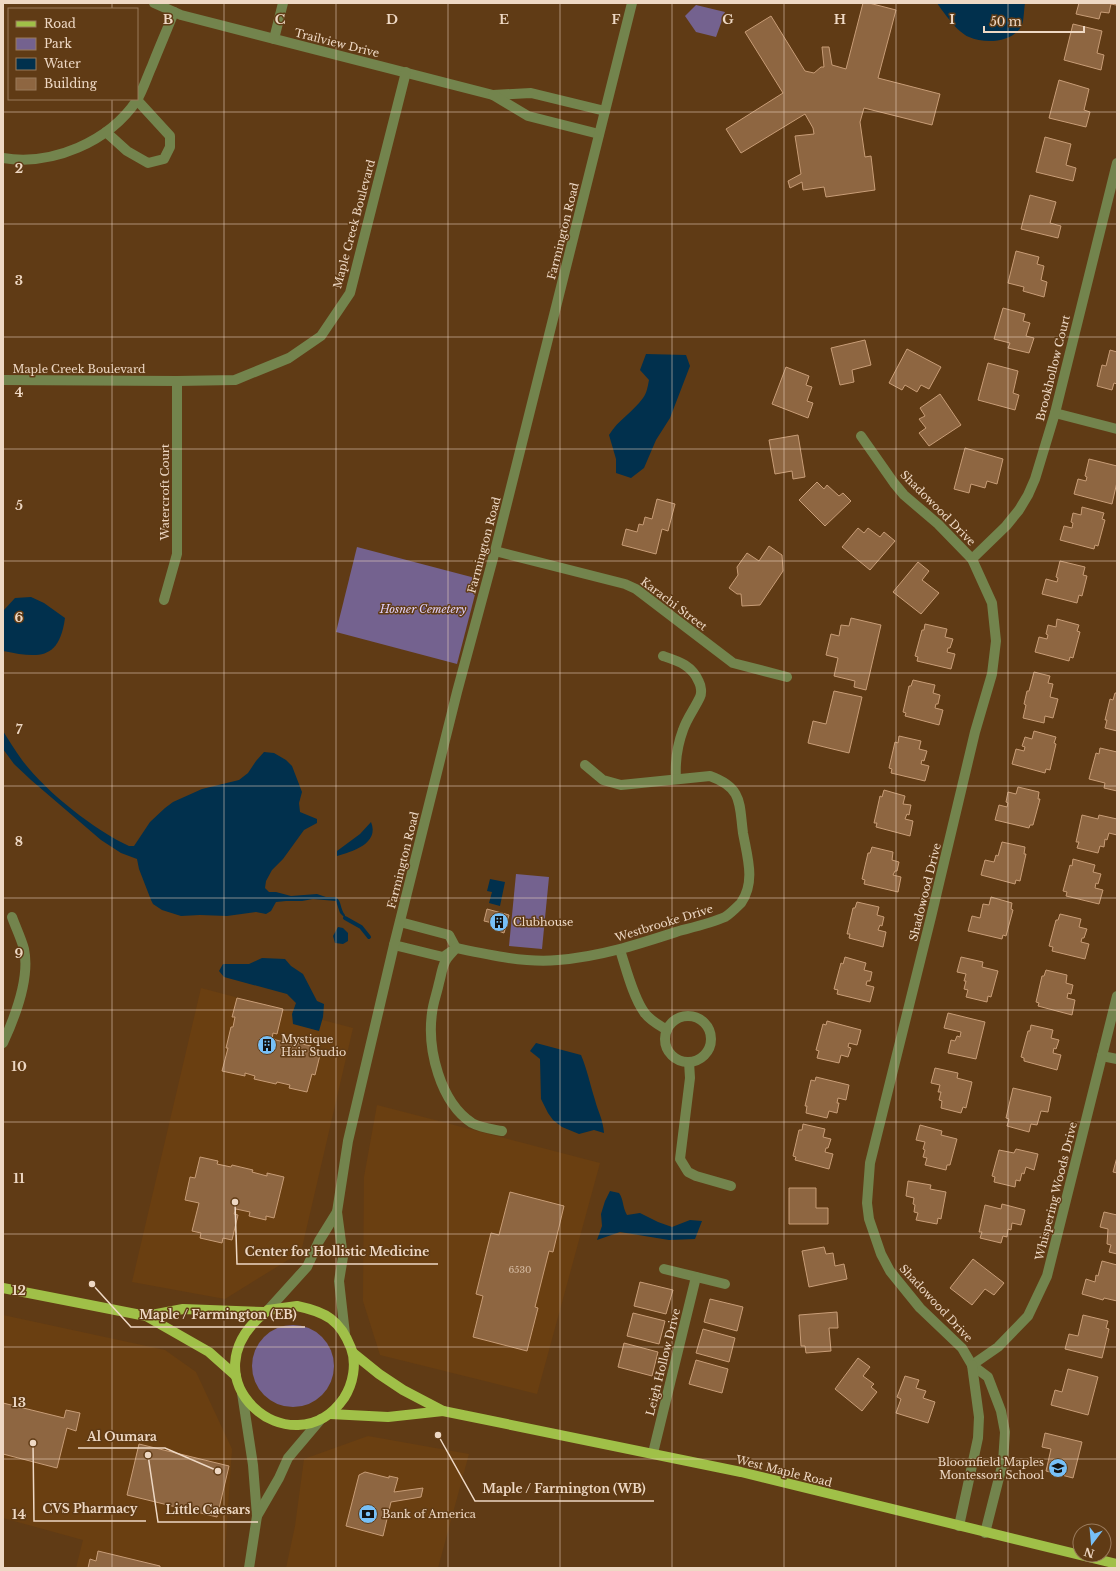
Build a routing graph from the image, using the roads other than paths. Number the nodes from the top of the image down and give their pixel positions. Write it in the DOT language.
graph roads {
  1 [pos="154,3"];
  2 [pos="283,3"];
  3 [pos="632,3"];
  4 [pos="174,12"];
  5 [pos="274,39"];
  6 [pos="406,72"];
  7 [pos="493,95"];
  8 [pos="138,98"];
  9 [pos="137,100"];
  10 [pos="605,111"];
  11 [pos="106,132"];
  12 [pos="599,134"];
  13 [pos="3,158"];
  14 [pos="1117,163"];
  15 [pos="3,380"];
  16 [pos="177,381"];
  17 [pos="1055,413"];
  18 [pos="1117,429"];
  19 [pos="861,436"];
  20 [pos="495,551"];
  21 [pos="972,558"];
  22 [pos="164,600"];
  23 [pos="663,656"];
  24 [pos="787,677"];
  25 [pos="584,765"];
  26 [pos="676,779"];
  27 [pos="12,917"];
  28 [pos="400,922"];
  29 [pos="394,945"];
  30 [pos="456,948"];
  31 [pos="620,950"];
  32 [pos="1117,996"];
  33 [pos="667,1030"];
  34 [pos="3,1043"];
  35 [pos="1102,1056"];
  36 [pos="1117,1059"];
  37 [pos="689,1062"];
  38 [pos="502,1131"];
  39 [pos="731,1186"];
  40 [pos="337,1212"];
  41 [pos="664,1269"];
  42 [pos="696,1277"];
  43 [pos="725,1284"];
  44 [pos="3,1288"];
  45 [pos="266,1311"];
  46 [pos="146,1316"];
  47 [pos="345,1334"];
  48 [pos="352,1353"];
  49 [pos="972,1365"];
  50 [pos="236,1376"];
  51 [pos="242,1393"];
  52 [pos="443,1411"];
  53 [pos="330,1414"];
  54 [pos="321,1419"];
  55 [pos="653,1453"];
  56 [pos="257,1516"];
  57 [pos="959,1526"];
  58 [pos="985,1533"];
  59 [pos="1117,1564"];
  60 [pos="249,1568"];
  1 -- 4 [label="street, Trailview Drive"];
  2 -- 5 [label="street"];
  3 -- 10 [label="street, Farmington Road"];
  4 -- 5 [label="street, Trailview Drive"];
  4 -- 8 [label="street"];
  5 -- 6 [label="street, Trailview Drive"];
  6 -- 7 [label="street, Trailview Drive"];
  6 -- 16 [label="street, Maple Creek Boulevard"];
  7 -- 10 [label="street, Trailview Drive"];
  7 -- 12 [label="street, Trailview Drive"];
  9 -- 11 [label="street"];
  9 -- 11 [label="street"];
  10 -- 12 [label="street, Farmington Road"];
  11 -- 13 [label="street"];
  12 -- 20 [label="street, Farmington Road"];
  14 -- 17 [label="street, Brookhollow Court"];
  15 -- 16 [label="street, Maple Creek Boulevard"];
  16 -- 22 [label="street, Watercroft Court"];
  17 -- 18 [label="street"];
  17 -- 21 [label="street, Brookhollow Court"];
  19 -- 21 [label="street, Shadowood Drive"];
  20 -- 24 [label="street, Karachi Street"];
  20 -- 28 [label="street, Farmington Road"];
  21 -- 49 [label="street, Shadowood Drive"];
  23 -- 26 [label="street"];
  25 -- 26 [label="street, Westbrooke Drive"];
  26 -- 31 [label="street, Westbrooke Drive"];
  27 -- 34 [label="street"];
  28 -- 29 [label="street, Farmington Road"];
  28 -- 30 [label="street"];
  29 -- 30 [label="street"];
  29 -- 40 [label="street, Farmington Road"];
  30 -- 31 [label="street, Westbrooke Drive"];
  30 -- 38 [label="street"];
  31 -- 33 [label="street"];
  32 -- 35 [label="street, Whispering Woods Drive"];
  33 -- 37 [label="street"];
  33 -- 37 [label="street"];
  35 -- 36 [label="street"];
  35 -- 49 [label="street, Whispering Woods Drive"];
  37 -- 39 [label="street"];
  40 -- 45 [label="street, Farmington Road"];
  40 -- 47 [label="street, Farmington Road"];
  41 -- 42 [label="street"];
  42 -- 43 [label="street"];
  42 -- 55 [label="street, Leigh Hollow Drive"];
  44 -- 46 [label="main road"];
  45 -- 46 [label="main road"];
  45 -- 47 [label="main road"];
  45 -- 50 [label="main road"];
  46 -- 50 [label="main road"];
  47 -- 48 [label="main road"];
  48 -- 52 [label="main road, West Maple Road"];
  48 -- 53 [label="main road"];
  49 -- 57 [label="street, Shadowood Drive"];
  49 -- 58 [label="street, Shadowood Drive"];
  50 -- 51 [label="main road"];
  51 -- 54 [label="main road"];
  51 -- 56 [label="street"];
  52 -- 53 [label="main road, West Maple Road"];
  52 -- 55 [label="main road, West Maple Road"];
  53 -- 54 [label="main road"];
  54 -- 56 [label="street"];
  55 -- 57 [label="main road, West Maple Road"];
  56 -- 60 [label="street"];
  57 -- 58 [label="main road, West Maple Road"];
  58 -- 59 [label="main road, West Maple Road"];
}
